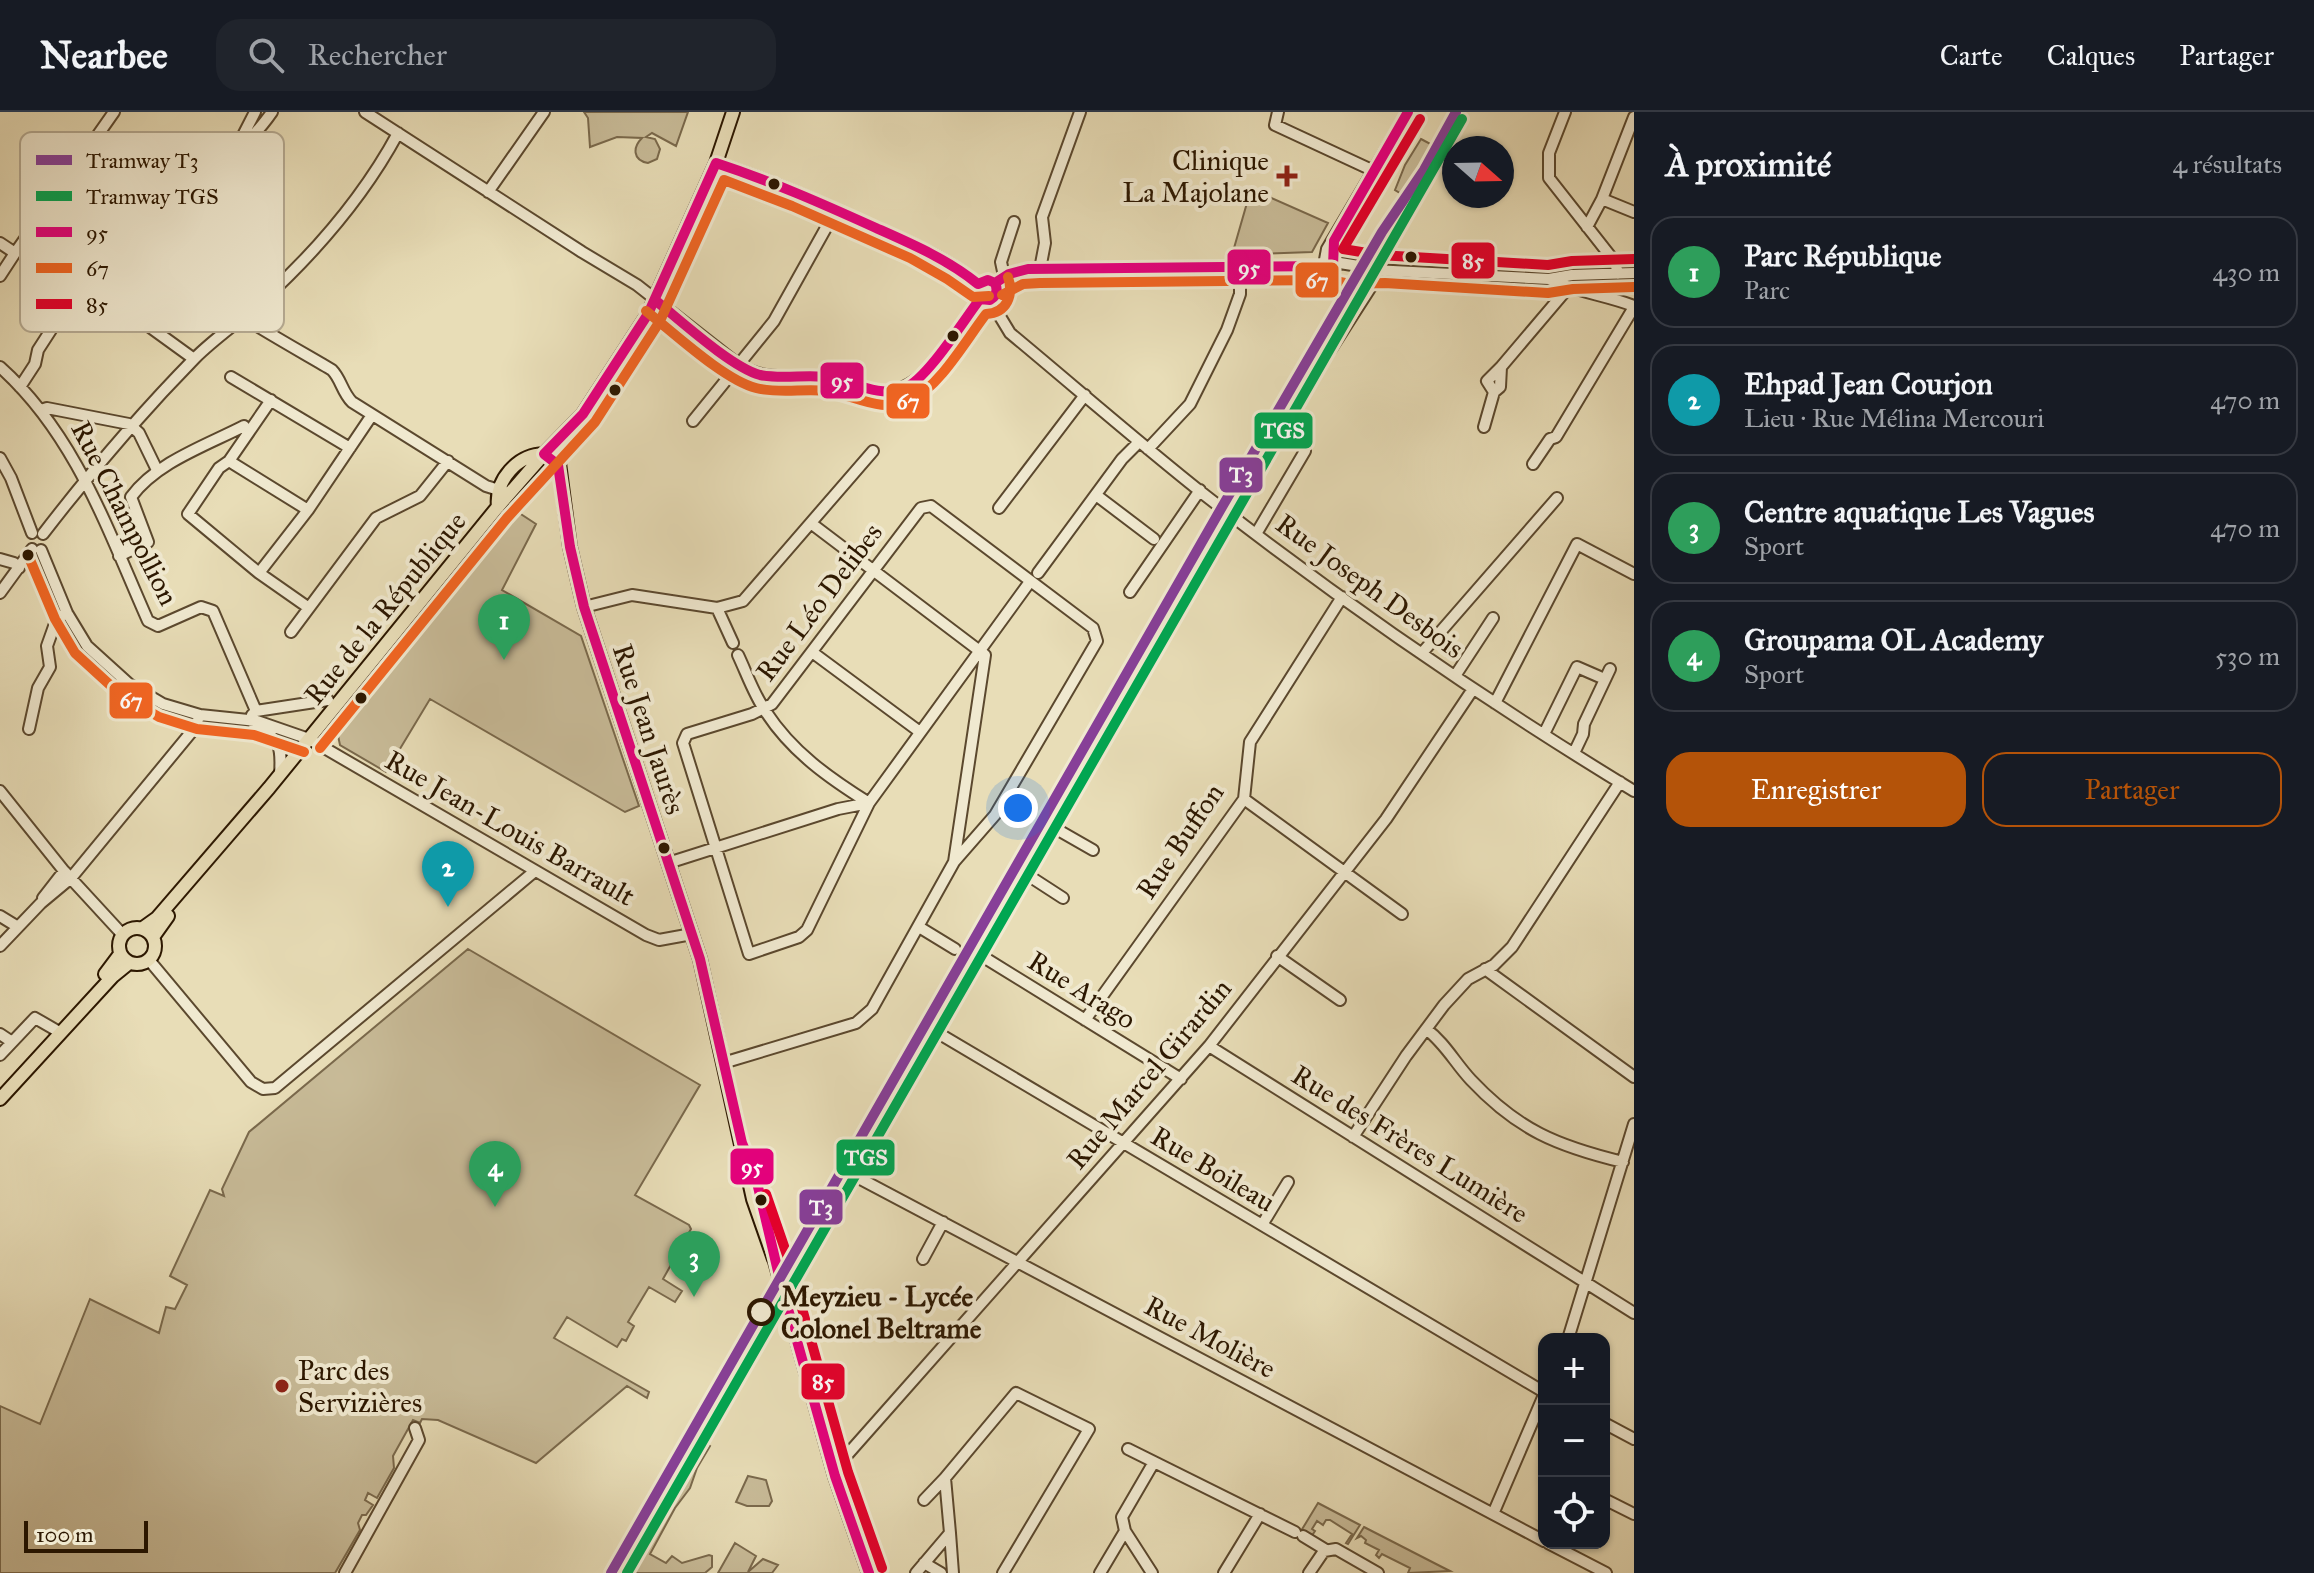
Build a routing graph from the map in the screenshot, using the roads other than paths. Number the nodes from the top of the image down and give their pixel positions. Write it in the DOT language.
graph roads {
  1 [pos="114,112"];
  2 [pos="255,112"];
  3 [pos="272,112"];
  4 [pos="365,112"];
  5 [pos="544,112"];
  6 [pos="733,112"];
  7 [pos="1080,112"];
  8 [pos="1278,112"];
  9 [pos="1408,112"];
  10 [pos="1565,112"];
  11 [pos="1634,117"];
  12 [pos="100,132"];
  13 [pos="245,132"];
  14 [pos="255,132"];
  15 [pos="398,133"];
  16 [pos="716,163"];
  17 [pos="1374,171"];
  18 [pos="488,192"];
  19 [pos="1602,199"];
  20 [pos="836,210"];
  21 [pos="1634,212"];
  22 [pos="1014,222"];
  23 [pos="1587,227"];
  24 [pos="1334,241"];
  25 [pos="0,243"];
  26 [pos="20,246"];
  27 [pos="15,253"];
  28 [pos="1310,265"];
  29 [pos="1240,266"];
  30 [pos="1328,266"];
  31 [pos="1040,269"];
  32 [pos="1377,269"];
  33 [pos="1634,273"];
  34 [pos="1601,274"];
  35 [pos="1618,274"];
  36 [pos="0,276"];
  37 [pos="1004,276"];
  38 [pos="284,277"];
  39 [pos="1549,279"];
  40 [pos="995,283"];
  41 [pos="978,284"];
  42 [pos="1568,288"];
  43 [pos="1604,295"];
  44 [pos="655,300"];
  45 [pos="985,300"];
  46 [pos="1634,307"];
  47 [pos="50,332"];
  48 [pos="157,332"];
  49 [pos="226,332"];
  50 [pos="268,332"];
  51 [pos="1331,349"];
  52 [pos="194,359"];
  53 [pos="739,365"];
  54 [pos="0,367"];
  55 [pos="231,377"];
  56 [pos="20,387"];
  57 [pos="1085,395"];
  58 [pos="271,400"];
  59 [pos="41,410"];
  60 [pos="372,415"];
  61 [pos="693,421"];
  62 [pos="244,426"];
  63 [pos="134,427"];
  64 [pos="1484,427"];
  65 [pos="1144,445"];
  66 [pos="350,448"];
  67 [pos="548,450"];
  68 [pos="873,451"];
  69 [pos="1305,451"];
  70 [pos="525,457"];
  71 [pos="0,458"];
  72 [pos="229,461"];
  73 [pos="448,461"];
  74 [pos="1533,464"];
  75 [pos="534,468"];
  76 [pos="157,470"];
  77 [pos="505,477"];
  78 [pos="480,480"];
  79 [pos="86,481"];
  80 [pos="1200,490"];
  81 [pos="505,491"];
  82 [pos="1096,495"];
  83 [pos="1557,498"];
  84 [pos="999,508"];
  85 [pos="308,510"];
  86 [pos="1234,516"];
  87 [pos="812,524"];
  88 [pos="38,533"];
  89 [pos="1256,534"];
  90 [pos="1154,539"];
  91 [pos="36,549"];
  92 [pos="119,556"];
  93 [pos="0,559"];
  94 [pos="19,568"];
  95 [pos="873,571"];
  96 [pos="259,573"];
  97 [pos="1038,573"];
  98 [pos="1634,574"];
  99 [pos="1029,583"];
  100 [pos="1130,592"];
  101 [pos="0,593"];
  102 [pos="1342,597"];
  103 [pos="584,607"];
  104 [pos="309,608"];
  105 [pos="717,608"];
  106 [pos="67,613"];
  107 [pos="1493,618"];
  108 [pos="291,632"];
  109 [pos="733,643"];
  110 [pos="981,650"];
  111 [pos="812,652"];
  112 [pos="1422,653"];
  113 [pos="738,655"];
  114 [pos="1610,669"];
  115 [pos="1455,676"];
  116 [pos="1600,677"];
  117 [pos="1473,689"];
  118 [pos="328,700"];
  119 [pos="1495,703"];
  120 [pos="763,709"];
  121 [pos="256,711"];
  122 [pos="200,715"];
  123 [pos="244,720"];
  124 [pos="29,729"];
  125 [pos="920,732"];
  126 [pos="1544,734"];
  127 [pos="309,739"];
  128 [pos="1574,753"];
  129 [pos="280,774"];
  130 [pos="1634,776"];
  131 [pos="1627,787"];
  132 [pos="0,791"];
  133 [pos="1244,799"];
  134 [pos="869,803"];
  135 [pos="1051,826"];
  136 [pos="716,847"];
  137 [pos="1093,850"];
  138 [pos="954,862"];
  139 [pos="668,863"];
  140 [pos="535,871"];
  141 [pos="1343,872"];
  142 [pos="68,874"];
  143 [pos="1026,874"];
  144 [pos="1063,898"];
  145 [pos="1402,914"];
  146 [pos="0,916"];
  147 [pos="18,927"];
  148 [pos="919,927"];
  149 [pos="148,933"];
  150 [pos="122,934"];
  151 [pos="692,934"];
  152 [pos="0,946"];
  153 [pos="955,949"];
  154 [pos="982,953"];
  155 [pos="1277,956"];
  156 [pos="124,959"];
  157 [pos="149,960"];
  158 [pos="1485,969"];
  159 [pos="1340,1000"];
  160 [pos="1085,1020"];
  161 [pos="1426,1029"];
  162 [pos="57,1031"];
  163 [pos="0,1034"];
  164 [pos="12,1042"];
  165 [pos="1209,1046"];
  166 [pos="0,1055"];
  167 [pos="723,1063"];
  168 [pos="1634,1077"];
  169 [pos="1181,1079"];
  170 [pos="0,1087"];
  171 [pos="0,1099"];
  172 [pos="1634,1124"];
  173 [pos="1353,1137"];
  174 [pos="1124,1144"];
  175 [pos="1623,1162"];
  176 [pos="860,1163"];
  177 [pos="853,1175"];
  178 [pos="1288,1182"];
  179 [pos="847,1186"];
  180 [pos="943,1222"];
  181 [pos="1262,1225"];
  182 [pos="923,1259"];
  183 [pos="1020,1263"];
  184 [pos="1587,1283"];
  185 [pos="1634,1313"];
  186 [pos="1570,1333"];
  187 [pos="1538,1389"];
  188 [pos="1539,1405"];
  189 [pos="1610,1426"];
  190 [pos="415,1428"];
  191 [pos="1634,1439"];
  192 [pos="1128,1449"];
  193 [pos="831,1462"];
  194 [pos="1154,1462"];
  195 [pos="945,1478"];
  196 [pos="924,1500"];
  197 [pos="1610,1502"];
  198 [pos="1260,1514"];
  199 [pos="1493,1514"];
  200 [pos="1634,1514"];
  201 [pos="1125,1531"];
  202 [pos="950,1533"];
  203 [pos="1538,1538"];
  204 [pos="1556,1549"];
  205 [pos="1326,1550"];
  206 [pos="924,1563"];
  207 [pos="1585,1568"];
  208 [pos="345,1573"];
  209 [pos="869,1573"];
  210 [pos="916,1573"];
  211 [pos="941,1573"];
  212 [pos="953,1573"];
  213 [pos="1003,1573"];
  214 [pos="1100,1573"];
  215 [pos="1152,1573"];
  216 [pos="1224,1573"];
  217 [pos="1309,1573"];
  218 [pos="1378,1573"];
  219 [pos="1606,1573"];
  1 -- 12 [label="street"];
  2 -- 13 [label="street"];
  3 -- 14 [label="street"];
  4 -- 15 [label="street"];
  5 -- 18 [label="street"];
  6 -- 16 [label="main road"];
  7 -- 31 [label="street"];
  8 -- 17 [label="street"];
  9 -- 17 [label="street"];
  10 -- 23 [label="street"];
  11 -- 19 [label="street"];
  15 -- 18 [label="street"];
  15 -- 38 [label="street"];
  16 -- 20 [label="street"];
  16 -- 44 [label="main road"];
  17 -- 24 [label="street"];
  18 -- 44 [label="street"];
  19 -- 21 [label="street"];
  19 -- 23 [label="street"];
  20 -- 41 [label="street"];
  20 -- 53 [label="street"];
  22 -- 37 [label="street"];
  23 -- 35 [label="street"];
  24 -- 28 [label="street"];
  24 -- 30 [label="street"];
  25 -- 27 [label="street"];
  26 -- 27 [label="street"];
  27 -- 36 [label="street"];
  28 -- 29 [label="street"];
  28 -- 30 [label="street"];
  29 -- 31 [label="street"];
  29 -- 65 [label="street"];
  30 -- 32 [label="street"];
  31 -- 37 [label="street"];
  32 -- 39 [label="street"];
  32 -- 51 [label="street"];
  33 -- 35 [label="street"];
  34 -- 35 [label="street"];
  34 -- 39 [label="street"];
  34 -- 43 [label="street"];
  37 -- 40 [label="street"];
  39 -- 42 [label="street"];
  40 -- 41 [label="street"];
  40 -- 45 [label="street"];
  41 -- 45 [label="street"];
  42 -- 43 [label="street"];
  42 -- 64 [label="street"];
  43 -- 46 [label="street"];
  44 -- 53 [label="street"];
  44 -- 67 [label="main road"];
  45 -- 53 [label="street"];
  45 -- 57 [label="street, Rue Joseph Desbois"];
  46 -- 74 [label="street"];
  47 -- 56 [label="street"];
  48 -- 52 [label="street"];
  49 -- 52 [label="street"];
  50 -- 60 [label="street"];
  52 -- 63 [label="street"];
  53 -- 61 [label="street"];
  54 -- 56 [label="street, Rue Champollion"];
  55 -- 58 [label="street"];
  56 -- 59 [label="street, Rue Champollion"];
  57 -- 65 [label="street, Rue Joseph Desbois"];
  57 -- 84 [label="street"];
  58 -- 66 [label="street"];
  58 -- 72 [label="street"];
  59 -- 63 [label="street"];
  59 -- 79 [label="street, Rue Champollion"];
  60 -- 66 [label="street"];
  60 -- 73 [label="street"];
  62 -- 76 [label="street"];
  63 -- 76 [label="street"];
  63 -- 79 [label="street"];
  65 -- 80 [label="street, Rue Joseph Desbois"];
  65 -- 82 [label="street"];
  66 -- 85 [label="street"];
  67 -- 70 [label="main road"];
  67 -- 75 [label="main road"];
  67 -- 103 [label="main road, Rue Jean Jaurès"];
  68 -- 87 [label="street"];
  69 -- 89 [label="street"];
  70 -- 75 [label="main road"];
  70 -- 77 [label="main road, Rue de la République"];
  71 -- 88 [label="street"];
  72 -- 85 [label="street"];
  72 -- 96 [label="street"];
  73 -- 78 [label="street"];
  73 -- 104 [label="street"];
  75 -- 81 [label="main road"];
  76 -- 92 [label="street"];
  77 -- 78 [label="street"];
  77 -- 81 [label="main road, Rue de la République"];
  78 -- 81 [label="street"];
  79 -- 88 [label="street"];
  79 -- 92 [label="street, Rue Champollion"];
  80 -- 86 [label="street, Rue Joseph Desbois"];
  80 -- 100 [label="street"];
  81 -- 127 [label="main road, Rue de la République"];
  82 -- 90 [label="street"];
  82 -- 97 [label="street"];
  83 -- 112 [label="street"];
  85 -- 96 [label="street"];
  86 -- 89 [label="street, Rue Joseph Desbois"];
  86 -- 135 [label="street"];
  87 -- 95 [label="street"];
  87 -- 105 [label="street"];
  88 -- 91 [label="street"];
  88 -- 91 [label="street"];
  89 -- 102 [label="street, Rue Joseph Desbois"];
  91 -- 94 [label="street"];
  91 -- 106 [label="street, Rue Jean-Louis Barrault"];
  92 -- 121 [label="street, Rue Champollion"];
  93 -- 94 [label="street"];
  94 -- 101 [label="street"];
  95 -- 99 [label="street, Rue Léo Delibes"];
  95 -- 110 [label="street"];
  95 -- 111 [label="street, Rue Léo Delibes"];
  96 -- 104 [label="street"];
  98 -- 119 [label="street"];
  99 -- 110 [label="street"];
  99 -- 138 [label="street, Rue Léo Delibes"];
  102 -- 112 [label="street, Rue Joseph Desbois"];
  102 -- 133 [label="street, Rue Buffon"];
  103 -- 105 [label="street"];
  103 -- 139 [label="main road, Rue Jean Jaurès"];
  104 -- 108 [label="street"];
  105 -- 109 [label="street"];
  106 -- 122 [label="street, Rue Jean-Louis Barrault"];
  106 -- 124 [label="street"];
  107 -- 115 [label="street"];
  110 -- 125 [label="street"];
  110 -- 138 [label="street"];
  111 -- 120 [label="street, Rue Léo Delibes"];
  111 -- 125 [label="street"];
  112 -- 115 [label="street, Rue Joseph Desbois"];
  113 -- 120 [label="street"];
  114 -- 128 [label="street"];
  115 -- 117 [label="street, Rue Joseph Desbois"];
  116 -- 126 [label="street"];
  117 -- 119 [label="street, Rue Joseph Desbois"];
  117 -- 141 [label="street, Rue Marcel Girardin"];
  118 -- 121 [label="street"];
  119 -- 126 [label="street, Rue Joseph Desbois"];
  120 -- 134 [label="street"];
  120 -- 136 [label="street, Rue Léo Delibes"];
  121 -- 123 [label="street"];
  122 -- 123 [label="street, Rue Jean-Louis Barrault"];
  122 -- 142 [label="street"];
  123 -- 127 [label="street, Rue Jean-Louis Barrault"];
  123 -- 129 [label="street"];
  125 -- 134 [label="street"];
  126 -- 128 [label="street, Rue Joseph Desbois"];
  127 -- 129 [label="main road, Rue de la République"];
  127 -- 140 [label="street, Rue Jean-Louis Barrault"];
  127 -- 149 [label="main road, Rue de la République"];
  128 -- 131 [label="street, Rue Joseph Desbois"];
  129 -- 149 [label="main road, Rue de la République"];
  130 -- 131 [label="street"];
  131 -- 158 [label="street"];
  132 -- 142 [label="street"];
  133 -- 141 [label="street"];
  133 -- 160 [label="street, Rue Buffon"];
  134 -- 136 [label="street"];
  134 -- 136 [label="street, Rue Léo Delibes"];
  135 -- 137 [label="street"];
  135 -- 143 [label="street"];
  136 -- 139 [label="street"];
  138 -- 148 [label="street"];
  139 -- 151 [label="main road, Rue Jean Jaurès"];
  140 -- 151 [label="street, Rue Jean-Louis Barrault"];
  140 -- 157 [label="street"];
  141 -- 145 [label="street"];
  141 -- 155 [label="street, Rue Marcel Girardin"];
  142 -- 147 [label="street"];
  142 -- 150 [label="street"];
  143 -- 144 [label="street"];
  143 -- 154 [label="street"];
  146 -- 147 [label="street"];
  147 -- 152 [label="street"];
  148 -- 153 [label="street"];
  148 -- 167 [label="street"];
  149 -- 150 [label="main road"];
  149 -- 157 [label="main road"];
  150 -- 156 [label="main road"];
  151 -- 167 [label="main road, Rue Jean Jaurès"];
  154 -- 160 [label="street, Rue Arago"];
  154 -- 174 [label="street, Rue Boileau"];
  155 -- 159 [label="street"];
  155 -- 165 [label="street, Rue Marcel Girardin"];
  156 -- 157 [label="main road"];
  156 -- 162 [label="main road"];
  158 -- 161 [label="street"];
  158 -- 168 [label="street"];
  160 -- 169 [label="street, Rue Arago"];
  161 -- 173 [label="street"];
  161 -- 175 [label="street"];
  162 -- 164 [label="street"];
  162 -- 170 [label="main road"];
  162 -- 171 [label="main road"];
  163 -- 164 [label="street"];
  164 -- 166 [label="street"];
  165 -- 169 [label="street, Rue Marcel Girardin"];
  165 -- 173 [label="street, Rue des Frères Lumière"];
  167 -- 193 [label="main road, Rue Jean Jaurès"];
  169 -- 174 [label="street, Rue Marcel Girardin"];
  172 -- 175 [label="street"];
  173 -- 184 [label="street, Rue des Frères Lumière"];
  174 -- 181 [label="street, Rue Boileau"];
  174 -- 183 [label="street, Rue Marcel Girardin"];
  175 -- 184 [label="street"];
  176 -- 177 [label="street"];
  177 -- 179 [label="street"];
  177 -- 180 [label="street, Rue Molière"];
  178 -- 181 [label="street"];
  180 -- 182 [label="street"];
  180 -- 183 [label="street, Rue Molière"];
  181 -- 187 [label="street, Rue Boileau"];
  183 -- 193 [label="street, Rue Marcel Girardin"];
  183 -- 199 [label="street, Rue Molière"];
  184 -- 185 [label="street, Rue des Frères Lumière"];
  184 -- 186 [label="street"];
  188 -- 199 [label="street"];
  189 -- 191 [label="street"];
  190 -- 208 [label="street"];
  192 -- 194 [label="street"];
  193 -- 209 [label="main road, Rue Jean Jaurès"];
  194 -- 198 [label="street"];
  194 -- 201 [label="street"];
  195 -- 196 [label="street"];
  195 -- 202 [label="street"];
  195 -- 213 [label="street"];
  197 -- 200 [label="street"];
  198 -- 205 [label="street"];
  198 -- 216 [label="street"];
  199 -- 203 [label="street, Rue Molière"];
  201 -- 214 [label="street"];
  201 -- 215 [label="street"];
  202 -- 206 [label="street"];
  202 -- 212 [label="street"];
  204 -- 207 [label="street, Rue Molière"];
  205 -- 217 [label="street"];
  205 -- 218 [label="street"];
  206 -- 210 [label="street"];
  206 -- 211 [label="street"];
  207 -- 219 [label="street, Rue Molière"];
}
